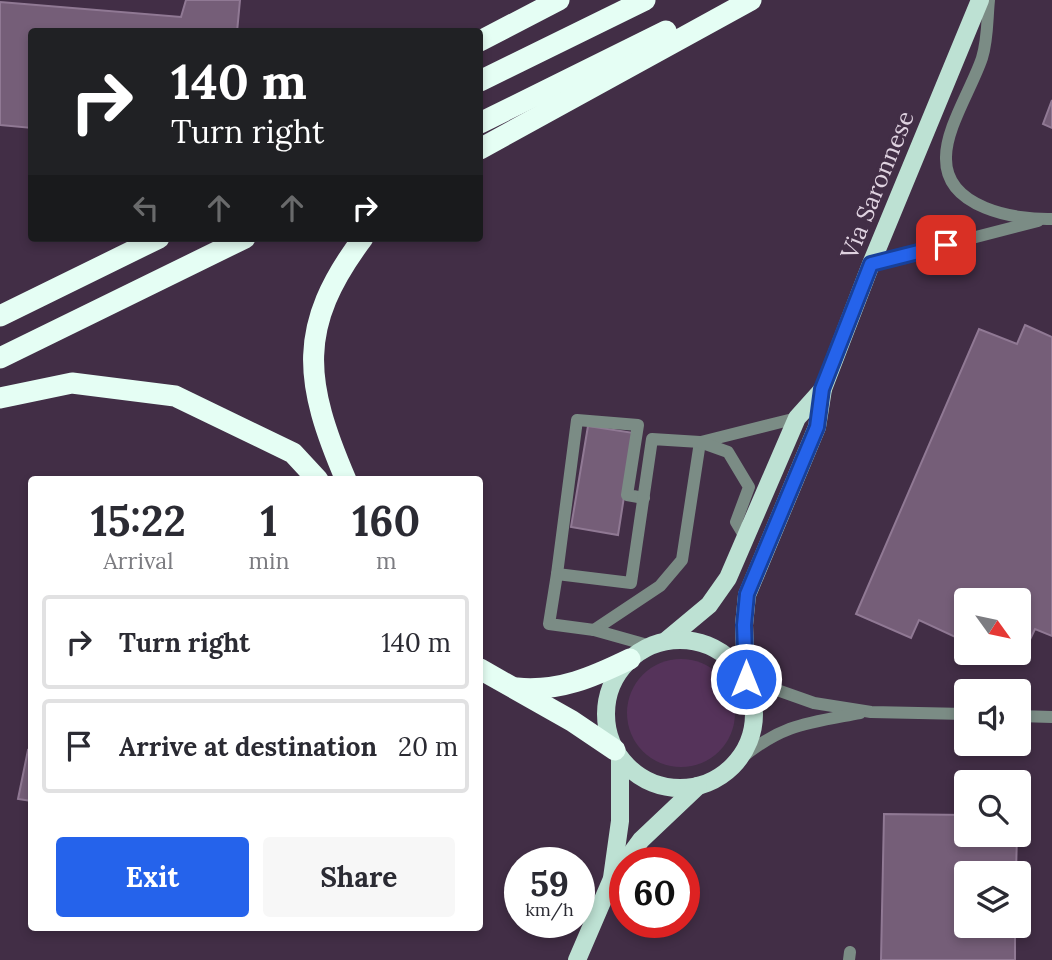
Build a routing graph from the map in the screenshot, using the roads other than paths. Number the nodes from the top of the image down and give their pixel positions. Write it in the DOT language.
graph roads {
  1 [pos="559,0"];
  2 [pos="645,0"];
  3 [pos="730,0"];
  4 [pos="751,0"];
  5 [pos="980,0"];
  6 [pos="989,0"];
  7 [pos="483,39"];
  8 [pos="483,80"];
  9 [pos="483,122"];
  10 [pos="483,147"];
  11 [pos="1048,219"];
  12 [pos="150,242"];
  13 [pos="237,242"];
  14 [pos="360,242"];
  15 [pos="871,264"];
  16 [pos="0,316"];
  17 [pos="0,358"];
  18 [pos="822,389"];
  19 [pos="0,398"];
  20 [pos="797,418"];
  21 [pos="700,442"];
  22 [pos="314,476"];
  23 [pos="344,476"];
  24 [pos="644,498"];
  25 [pos="745,537"];
  26 [pos="556,574"];
  27 [pos="594,630"];
  28 [pos="659,643"];
  29 [pos="630,659"];
  30 [pos="483,671"];
  31 [pos="746,679"];
  32 [pos="515,688"];
  33 [pos="871,712"];
  34 [pos="954,714"];
  35 [pos="1031,716"];
  36 [pos="1052,717"];
  37 [pos="618,754"];
  38 [pos="739,760"];
  39 [pos="698,786"];
  40 [pos="616,847"];
  41 [pos="636,847"];
  42 [pos="609,886"];
  43 [pos="577,960"];
  1 -- 7 [label="highway"];
  2 -- 8 [label="highway"];
  3 -- 9 [label="highway"];
  4 -- 10 [label="highway"];
  5 -- 15 [label="main road, Via Saronnese"];
  6 -- 11 [label="street"];
  11 -- 15 [label="street"];
  12 -- 16 [label="highway"];
  13 -- 17 [label="highway"];
  14 -- 23 [label="highway"];
  15 -- 18 [label="main road, Via Saronnese"];
  18 -- 20 [label="main road, Via Saronnese"];
  18 -- 31 [label="main road, Via Saronnese"];
  19 -- 22 [label="highway"];
  20 -- 21 [label="street"];
  20 -- 25 [label="main road, Via Saronnese"];
  21 -- 24 [label="street"];
  21 -- 25 [label="street"];
  21 -- 27 [label="street"];
  24 -- 26 [label="street"];
  24 -- 26 [label="street"];
  25 -- 28 [label="main road, Via Saronnese"];
  26 -- 27 [label="street"];
  27 -- 28 [label="street"];
  28 -- 29 [label="main road"];
  28 -- 31 [label="main road"];
  29 -- 32 [label="highway"];
  29 -- 37 [label="main road"];
  30 -- 32 [label="highway"];
  31 -- 33 [label="street"];
  31 -- 38 [label="main road"];
  32 -- 37 [label="highway"];
  33 -- 34 [label="street"];
  33 -- 38 [label="street"];
  35 -- 36 [label="street"];
  37 -- 39 [label="main road"];
  37 -- 40 [label="main road"];
  38 -- 39 [label="main road"];
  39 -- 41 [label="main road"];
  42 -- 43 [label="main road"];
}
